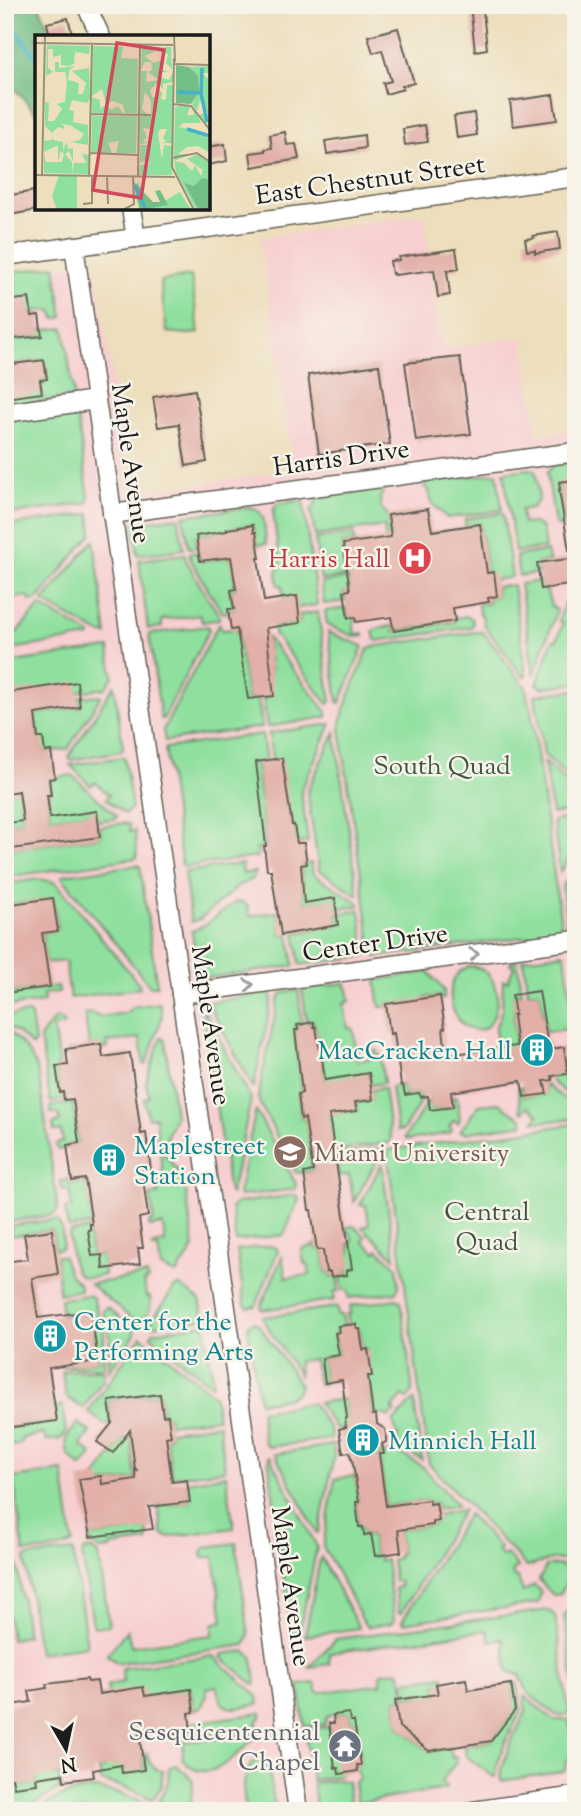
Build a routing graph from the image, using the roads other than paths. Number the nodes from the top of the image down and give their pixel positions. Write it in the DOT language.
graph roads {
  1 [pos="86,5"];
  2 [pos="99,35"];
  3 [pos="576,177"];
  4 [pos="131,210"];
  5 [pos="136,238"];
  6 [pos="74,246"];
  7 [pos="5,256"];
  8 [pos="96,400"];
  9 [pos="5,413"];
  10 [pos="576,452"];
  11 [pos="112,514"];
  12 [pos="576,940"];
  13 [pos="181,994"];
  14 [pos="576,1796"];
  15 [pos="298,1811"];
  16 [pos="473,1811"];
  1 -- 2 [label="street"];
  3 -- 5 [label="street, East Chestnut Street"];
  4 -- 5 [label="street"];
  5 -- 6 [label="street, East Chestnut Street"];
  6 -- 7 [label="street, East Chestnut Street"];
  6 -- 8 [label="street, Maple Avenue"];
  8 -- 9 [label="street"];
  8 -- 11 [label="street, Maple Avenue"];
  10 -- 11 [label="street, Harris Drive"];
  11 -- 13 [label="street, Maple Avenue"];
  13 -- 12 [label="street, Center Drive, one-way"];
  13 -- 15 [label="street, Maple Avenue"];
  14 -- 16 [label="street"];
}
